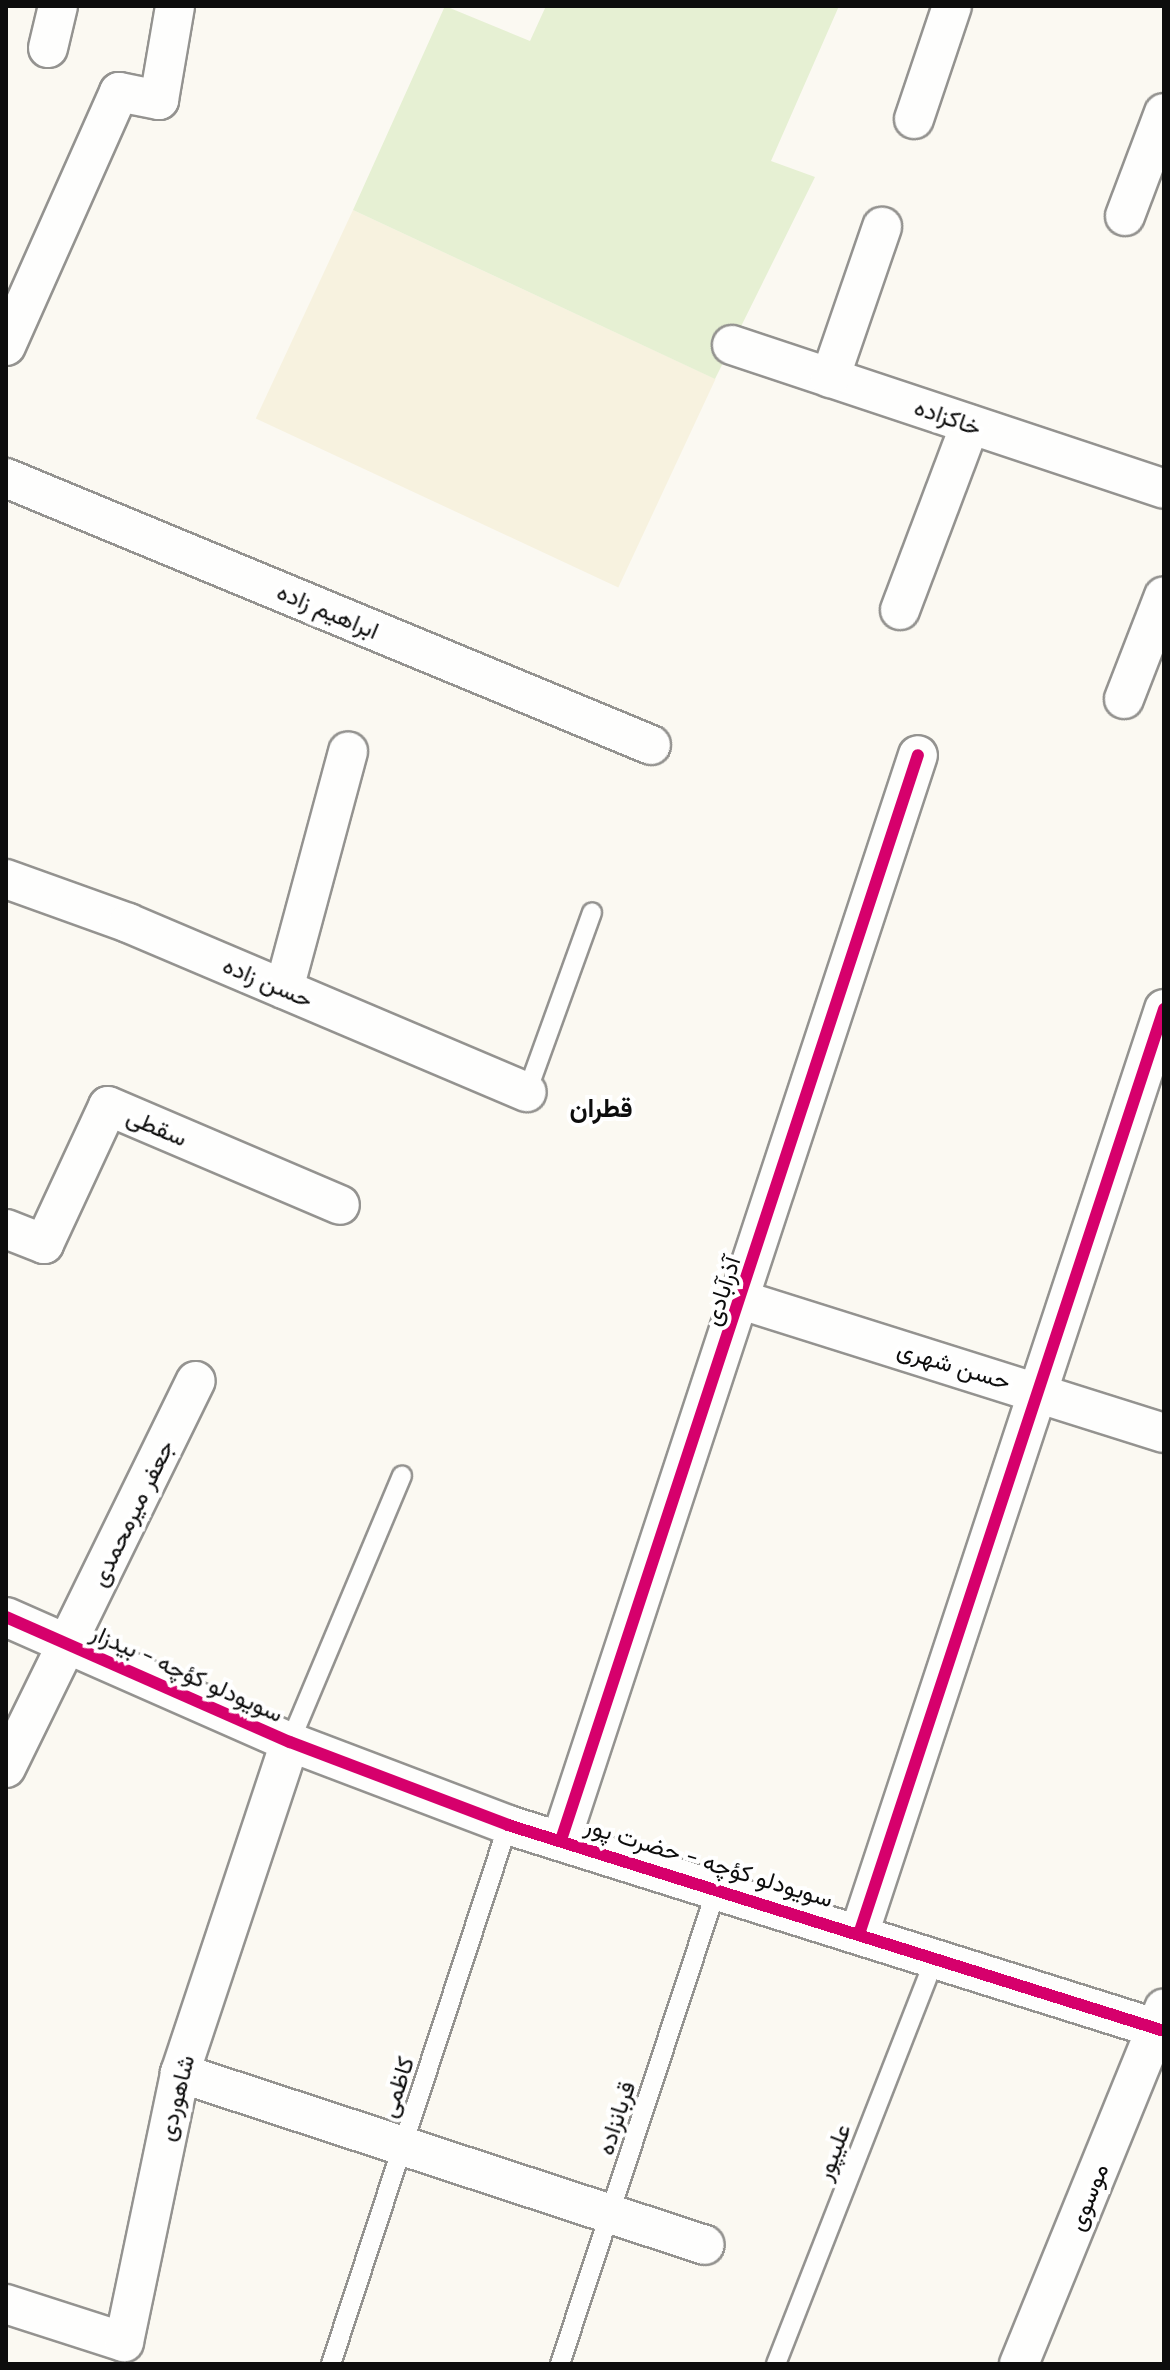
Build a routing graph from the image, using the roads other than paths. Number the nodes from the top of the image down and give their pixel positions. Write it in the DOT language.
graph roads {
  1 [pos="58,6"];
  2 [pos="175,6"];
  3 [pos="952,6"];
  4 [pos="48,48"];
  5 [pos="1164,113"];
  6 [pos="914,119"];
  7 [pos="1125,216"];
  8 [pos="882,227"];
  9 [pos="732,345"];
  10 [pos="6,346"];
  11 [pos="830,378"];
  12 [pos="970,425"];
  13 [pos="6,478"];
  14 [pos="1164,489"];
  15 [pos="1164,596"];
  16 [pos="900,610"];
  17 [pos="1124,699"];
  18 [pos="651,745"];
  19 [pos="348,751"];
  20 [pos="918,755"];
  21 [pos="6,879"];
  22 [pos="592,912"];
  23 [pos="284,989"];
  24 [pos="1164,1009"];
  25 [pos="527,1092"];
  26 [pos="340,1205"];
  27 [pos="6,1229"];
  28 [pos="742,1300"];
  29 [pos="196,1381"];
  30 [pos="1040,1391"];
  31 [pos="1164,1433"];
  32 [pos="402,1476"];
  33 [pos="6,1617"];
  34 [pos="68,1645"];
  35 [pos="290,1742"];
  36 [pos="6,1768"];
  37 [pos="508,1825"];
  38 [pos="561,1840"];
  39 [pos="718,1887"];
  40 [pos="860,1931"];
  41 [pos="935,1958"];
  42 [pos="1162,2023"];
  43 [pos="180,2073"];
  44 [pos="403,2146"];
  45 [pos="610,2213"];
  46 [pos="705,2245"];
  47 [pos="6,2304"];
  48 [pos="331,2364"];
  49 [pos="560,2364"];
  50 [pos="776,2364"];
  51 [pos="1019,2364"];
  1 -- 4 [label="street"];
  2 -- 10 [label="street"];
  3 -- 6 [label="street"];
  5 -- 7 [label="street"];
  8 -- 11 [label="street"];
  9 -- 11 [label="street, خاکزاده"];
  11 -- 12 [label="street, خاکزاده"];
  12 -- 14 [label="street, خاکزاده"];
  12 -- 16 [label="street"];
  13 -- 18 [label="street, ابراهیم زاده"];
  15 -- 17 [label="street"];
  19 -- 23 [label="street"];
  20 -- 28 [label="street, آذرآبادی"];
  21 -- 23 [label="street, حسن زاده"];
  22 -- 25 [label="lane"];
  23 -- 25 [label="street, حسن زاده"];
  24 -- 30 [label="street"];
  26 -- 27 [label="street, سقطی"];
  28 -- 30 [label="street, حسن شهری"];
  28 -- 38 [label="street, آذرآبادی"];
  29 -- 34 [label="street, جعفر میرمحمدی"];
  30 -- 31 [label="street, حسن شهری"];
  30 -- 40 [label="street"];
  32 -- 35 [label="lane"];
  33 -- 34 [label="street"];
  34 -- 35 [label="street, سویودلو کؤچه - بیدزار"];
  34 -- 36 [label="street, جعفر میرمحمدی"];
  35 -- 37 [label="street, سویودلو کؤچه - حضرت پور"];
  35 -- 43 [label="street, شاهوردی"];
  37 -- 38 [label="street, سویودلو کؤچه - حضرت پور"];
  37 -- 44 [label="lane, کاظمی"];
  38 -- 39 [label="street, سویودلو کؤچه - حضرت پور"];
  39 -- 40 [label="street, سویودلو کؤچه - حضرت پور"];
  39 -- 45 [label="lane, قربانزاده"];
  40 -- 41 [label="street, سویودلو کؤچه - حضرت پور"];
  41 -- 42 [label="street, سویودلو کؤچه - حضرت پور"];
  41 -- 50 [label="lane, علیپور"];
  42 -- 51 [label="street, موسوی"];
  43 -- 44 [label="street"];
  43 -- 47 [label="street, شاهوردی"];
  44 -- 45 [label="street"];
  44 -- 48 [label="lane, کاظمی"];
  45 -- 46 [label="street"];
  45 -- 49 [label="lane, قربانزاده"];
}
